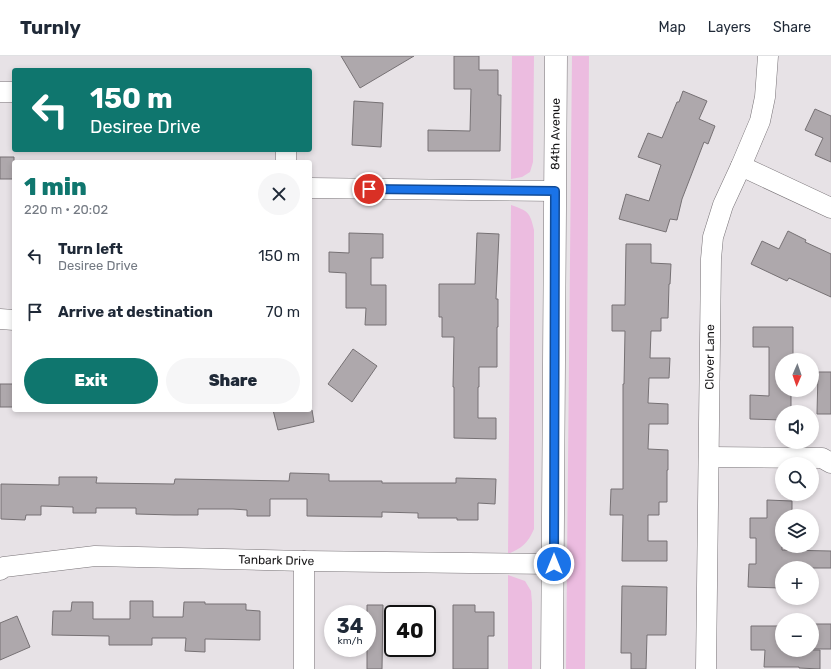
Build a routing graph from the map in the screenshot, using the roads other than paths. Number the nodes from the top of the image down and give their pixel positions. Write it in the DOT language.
graph roads {
  1 [pos="556,56"];
  2 [pos="768,56"];
  3 [pos="0,92"];
  4 [pos="12,92"];
  5 [pos="741,166"];
  6 [pos="312,188"];
  7 [pos="555,191"];
  8 [pos="831,208"];
  9 [pos="0,319"];
  10 [pos="12,320"];
  11 [pos="709,457"];
  12 [pos="831,462"];
  13 [pos="304,561"];
  14 [pos="554,564"];
  15 [pos="0,570"];
  16 [pos="304,669"];
  17 [pos="552,669"];
  18 [pos="706,669"];
  1 -- 7 [label="street, 84th Avenue"];
  2 -- 5 [label="street, Clover Lane"];
  3 -- 4 [label="street"];
  5 -- 8 [label="street"];
  5 -- 11 [label="street, Clover Lane"];
  6 -- 7 [label="street"];
  7 -- 14 [label="street, 84th Avenue"];
  9 -- 10 [label="street"];
  11 -- 12 [label="street"];
  11 -- 18 [label="street, Clover Lane"];
  13 -- 14 [label="street, Tanbark Drive"];
  13 -- 15 [label="street, Tanbark Drive"];
  13 -- 16 [label="street"];
  14 -- 17 [label="street, 84th Avenue"];
}
